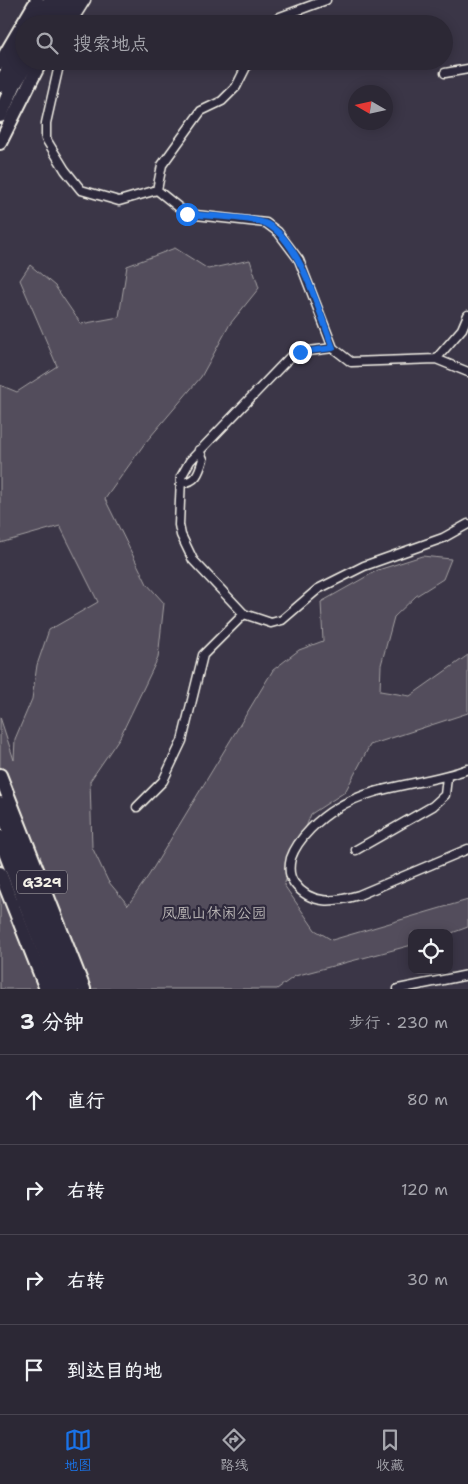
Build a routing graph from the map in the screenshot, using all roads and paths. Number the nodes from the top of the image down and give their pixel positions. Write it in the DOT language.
graph roads {
  1 [pos="37,0"];
  2 [pos="51,0"];
  3 [pos="65,0"];
  4 [pos="77,0"];
  5 [pos="86,0"];
  6 [pos="326,0"];
  7 [pos="28,15"];
  8 [pos="42,15"];
  9 [pos="56,15"];
  10 [pos="70,15"];
  11 [pos="74,15"];
  12 [pos="285,15"];
  13 [pos="15,37"];
  14 [pos="15,59"];
  15 [pos="0,63"];
  16 [pos="468,69"];
  17 [pos="23,70"];
  18 [pos="36,70"];
  19 [pos="58,70"];
  20 [pos="244,70"];
  21 [pos="445,73"];
  22 [pos="0,85"];
  23 [pos="0,115"];
  24 [pos="0,142"];
  25 [pos="157,190"];
  26 [pos="468,315"];
  27 [pos="333,348"];
  28 [pos="436,359"];
  29 [pos="468,372"];
  30 [pos="199,450"];
  31 [pos="181,483"];
  32 [pos="468,524"];
  33 [pos="244,614"];
  34 [pos="468,769"];
  35 [pos="0,776"];
  36 [pos="447,777"];
  37 [pos="0,804"];
  38 [pos="137,807"];
  39 [pos="0,837"];
  40 [pos="468,849"];
  41 [pos="356,850"];
  42 [pos="0,873"];
  43 [pos="468,975"];
  44 [pos="46,989"];
  45 [pos="59,989"];
  46 [pos="72,989"];
  47 [pos="84,989"];
  48 [pos="398,989"];
  1 -- 7 [label="highway"];
  2 -- 8 [label="highway"];
  3 -- 9 [label="highway"];
  4 -- 10 [label="highway"];
  5 -- 11 [label="street"];
  6 -- 12 [label="street"];
  13 -- 15 [label="highway"];
  14 -- 22 [label="highway"];
  16 -- 21 [label="street"];
  17 -- 23 [label="highway"];
  18 -- 24 [label="highway"];
  19 -- 25 [label="street"];
  20 -- 25 [label="street"];
  25 -- 27 [label="street"];
  26 -- 28 [label="street"];
  27 -- 28 [label="street"];
  27 -- 30 [label="street"];
  28 -- 29 [label="street"];
  30 -- 31 [label="street"];
  30 -- 31 [label="street"];
  31 -- 33 [label="street"];
  32 -- 33 [label="street"];
  33 -- 38 [label="street"];
  34 -- 36 [label="street"];
  35 -- 47 [label="highway, G329"];
  36 -- 40 [label="street"];
  36 -- 41 [label="street"];
  37 -- 46 [label="highway"];
  39 -- 45 [label="highway"];
  42 -- 44 [label="highway, G329"];
  43 -- 48 [label="street"];
}
